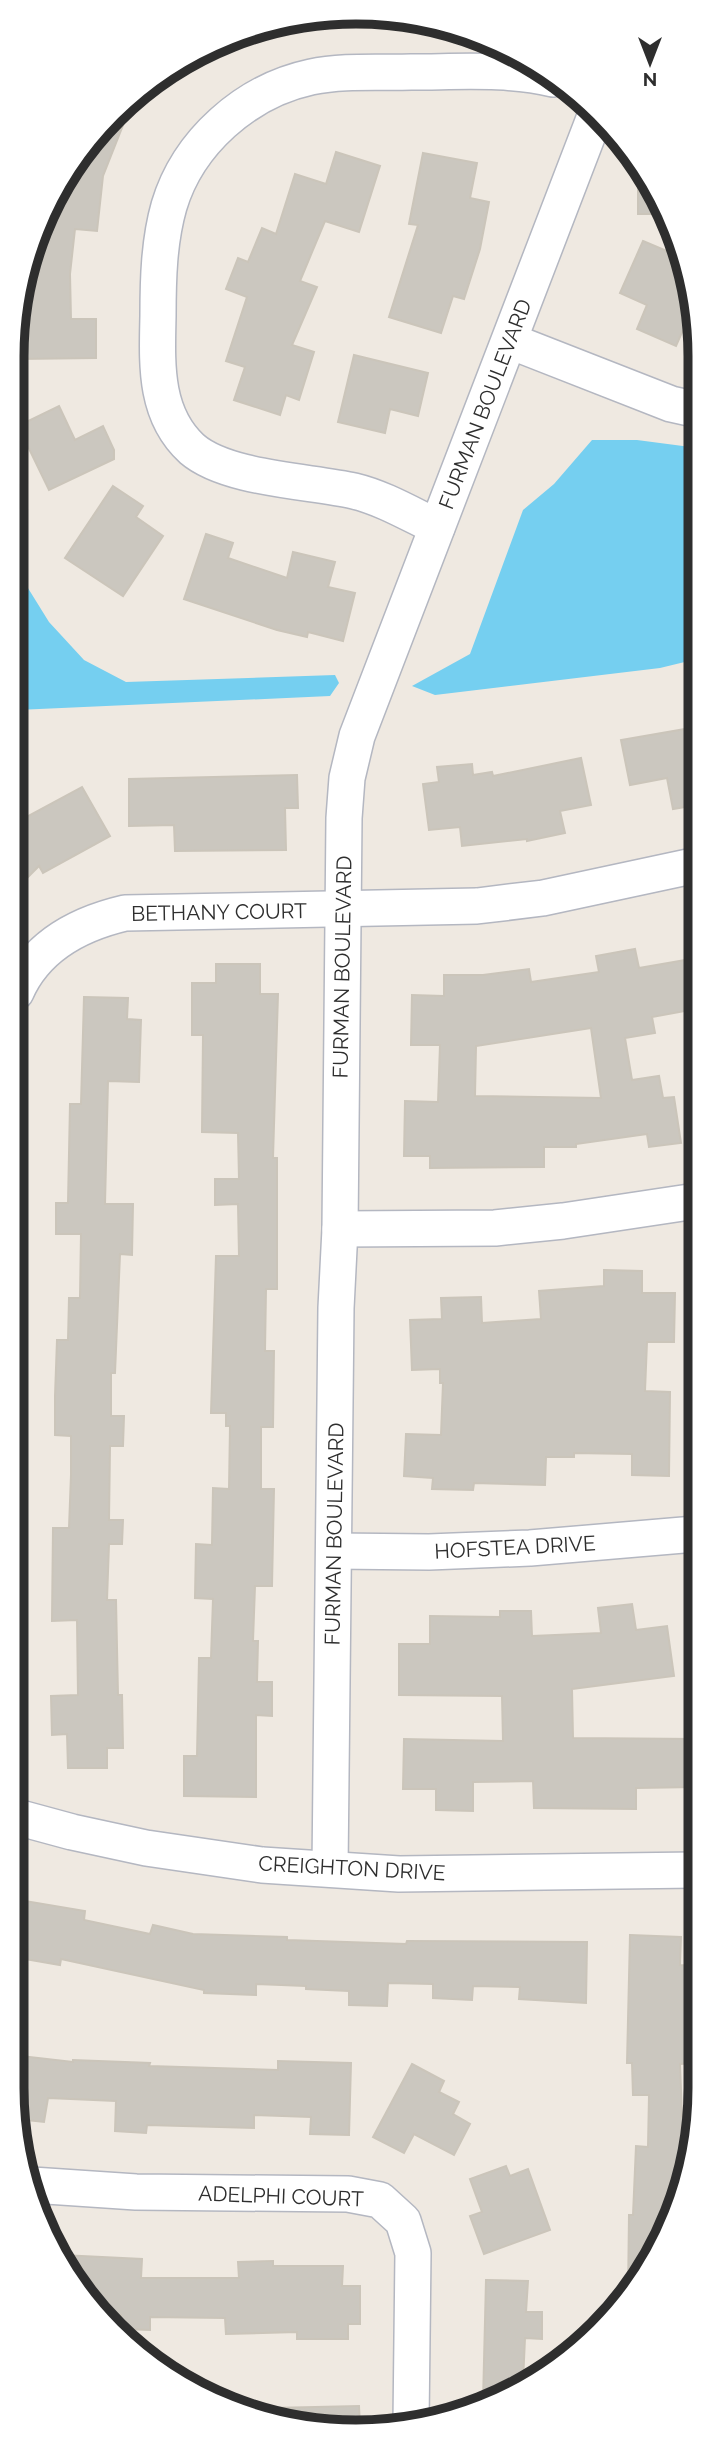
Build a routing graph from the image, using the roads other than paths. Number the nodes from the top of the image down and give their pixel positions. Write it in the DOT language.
graph roads {
  1 [pos="535,76"];
  2 [pos="592,123"];
  3 [pos="510,341"];
  4 [pos="688,408"];
  5 [pos="437,527"];
  6 [pos="688,867"];
  7 [pos="343,909"];
  8 [pos="24,977"];
  9 [pos="688,1201"];
  10 [pos="340,1229"];
  11 [pos="688,1535"];
  12 [pos="334,1551"];
  13 [pos="24,1819"];
  14 [pos="330,1869"];
  15 [pos="688,1870"];
  16 [pos="40,2186"];
  17 [pos="411,2415"];
  1 -- 5 [label="street"];
  2 -- 3 [label="street, FURMAN BOULEVARD"];
  3 -- 4 [label="street"];
  3 -- 5 [label="street, FURMAN BOULEVARD"];
  5 -- 7 [label="street, FURMAN BOULEVARD"];
  6 -- 7 [label="street, BETHANY COURT"];
  7 -- 8 [label="street, BETHANY COURT"];
  7 -- 10 [label="street, FURMAN BOULEVARD"];
  9 -- 10 [label="street"];
  10 -- 12 [label="street, FURMAN BOULEVARD"];
  11 -- 12 [label="street, HOFSTEA DRIVE"];
  12 -- 14 [label="street, FURMAN BOULEVARD"];
  13 -- 14 [label="street, CREIGHTON DRIVE"];
  14 -- 15 [label="street, CREIGHTON DRIVE"];
  16 -- 17 [label="street, ADELPHI COURT"];
}
